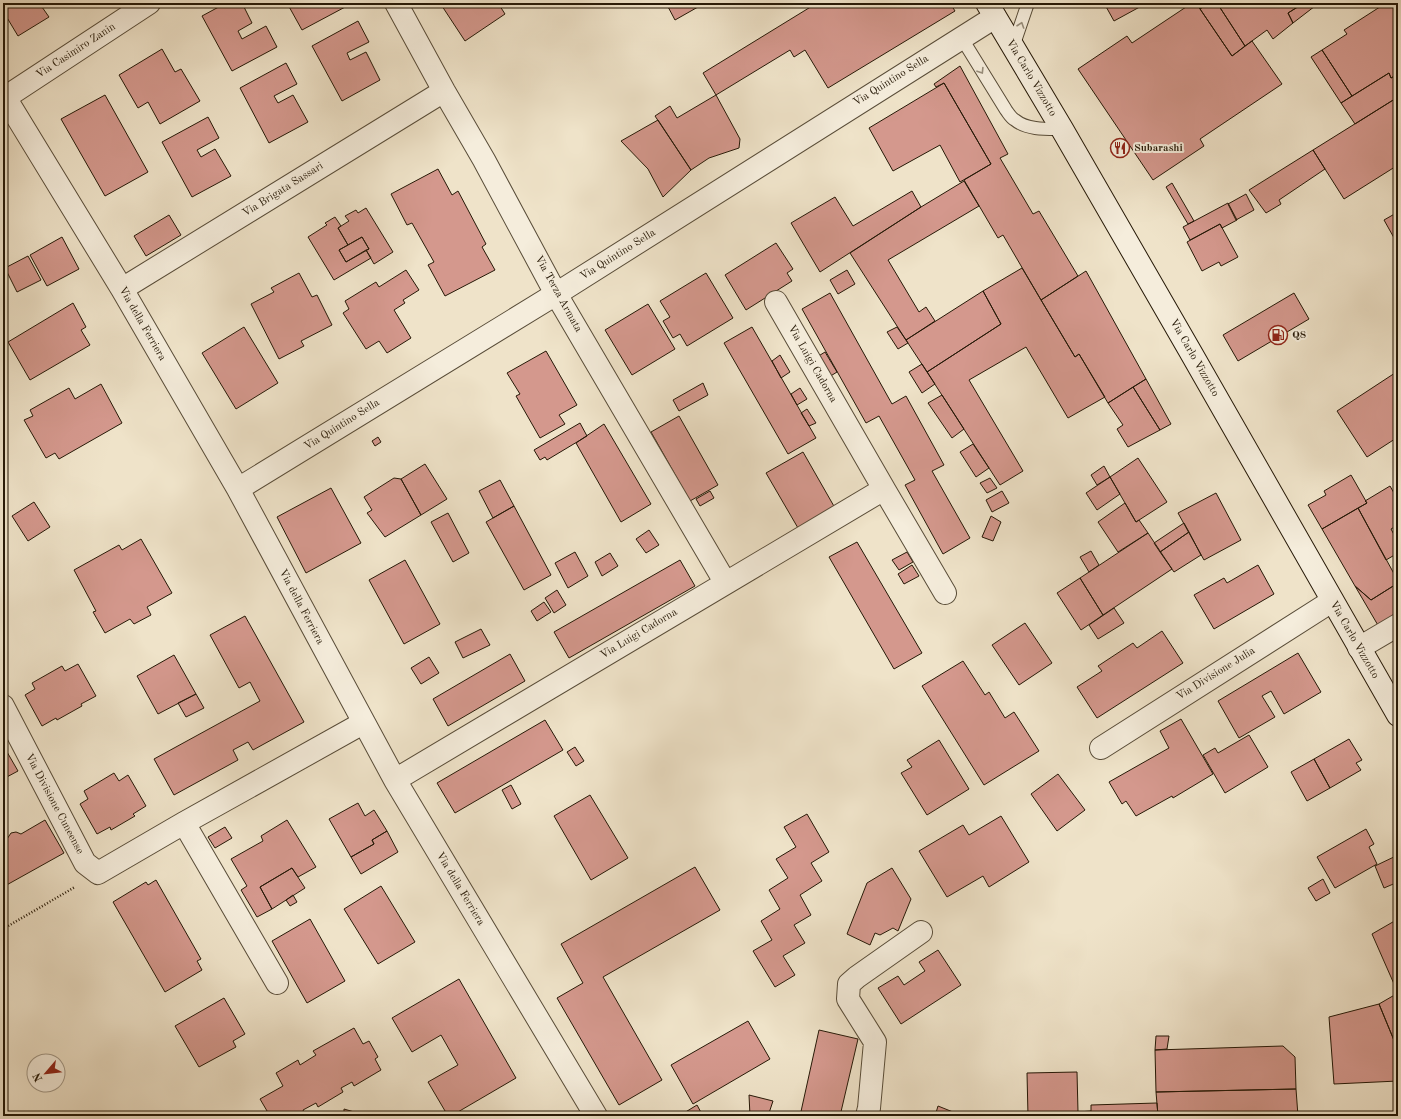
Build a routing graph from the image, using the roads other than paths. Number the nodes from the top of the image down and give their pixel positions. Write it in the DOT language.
graph roads {
  1 [pos="150,3"];
  2 [pos="396,3"];
  3 [pos="1028,3"];
  4 [pos="991,10"];
  5 [pos="961,37"];
  6 [pos="1013,47"];
  7 [pos="444,91"];
  8 [pos="4,97"];
  9 [pos="1062,129"];
  10 [pos="122,289"];
  11 [pos="556,294"];
  12 [pos="776,302"];
  13 [pos="238,489"];
  14 [pos="884,489"];
  15 [pos="725,582"];
  16 [pos="945,593"];
  17 [pos="1332,601"];
  18 [pos="1398,625"];
  19 [pos="1359,648"];
  20 [pos="3,706"];
  21 [pos="1398,715"];
  22 [pos="363,723"];
  23 [pos="1101,748"];
  24 [pos="395,780"];
  25 [pos="184,823"];
  26 [pos="921,932"];
  27 [pos="277,983"];
  28 [pos="596,1116"];
  29 [pos="867,1116"];
  1 -- 8 [label="street, Via Casimiro Zanin"];
  2 -- 7 [label="street, Via Terza Armata"];
  6 -- 3 [label="lane, one-way"];
  4 -- 5 [label="street, Via Quintino Sella"];
  4 -- 6 [label="street, Via Carlo Vizzotto"];
  5 -- 9 [label="lane, one-way"];
  5 -- 11 [label="street, Via Quintino Sella"];
  6 -- 9 [label="street, Via Carlo Vizzotto"];
  7 -- 10 [label="street, Via Brigata Sassari"];
  7 -- 11 [label="street, Via Terza Armata"];
  8 -- 10 [label="street, Via della Ferriera"];
  9 -- 17 [label="street, Via Carlo Vizzotto"];
  10 -- 13 [label="street, Via della Ferriera"];
  11 -- 13 [label="street, Via Quintino Sella"];
  11 -- 15 [label="street, Via Terza Armata"];
  12 -- 14 [label="street, Via Luigi Cadorna"];
  13 -- 22 [label="street, Via della Ferriera"];
  14 -- 15 [label="street, Via Luigi Cadorna"];
  14 -- 16 [label="street, Via Luigi Cadorna"];
  15 -- 24 [label="street, Via Luigi Cadorna"];
  17 -- 19 [label="street, Via Carlo Vizzotto"];
  17 -- 23 [label="street, Via Divisione Julia"];
  18 -- 19 [label="street"];
  19 -- 21 [label="street, Via Carlo Vizzotto"];
  20 -- 25 [label="street, Via Divisione Cuneense"];
  22 -- 24 [label="street, Via della Ferriera"];
  22 -- 25 [label="street"];
  24 -- 28 [label="street, Via della Ferriera"];
  25 -- 27 [label="street"];
  26 -- 29 [label="street"];
}
